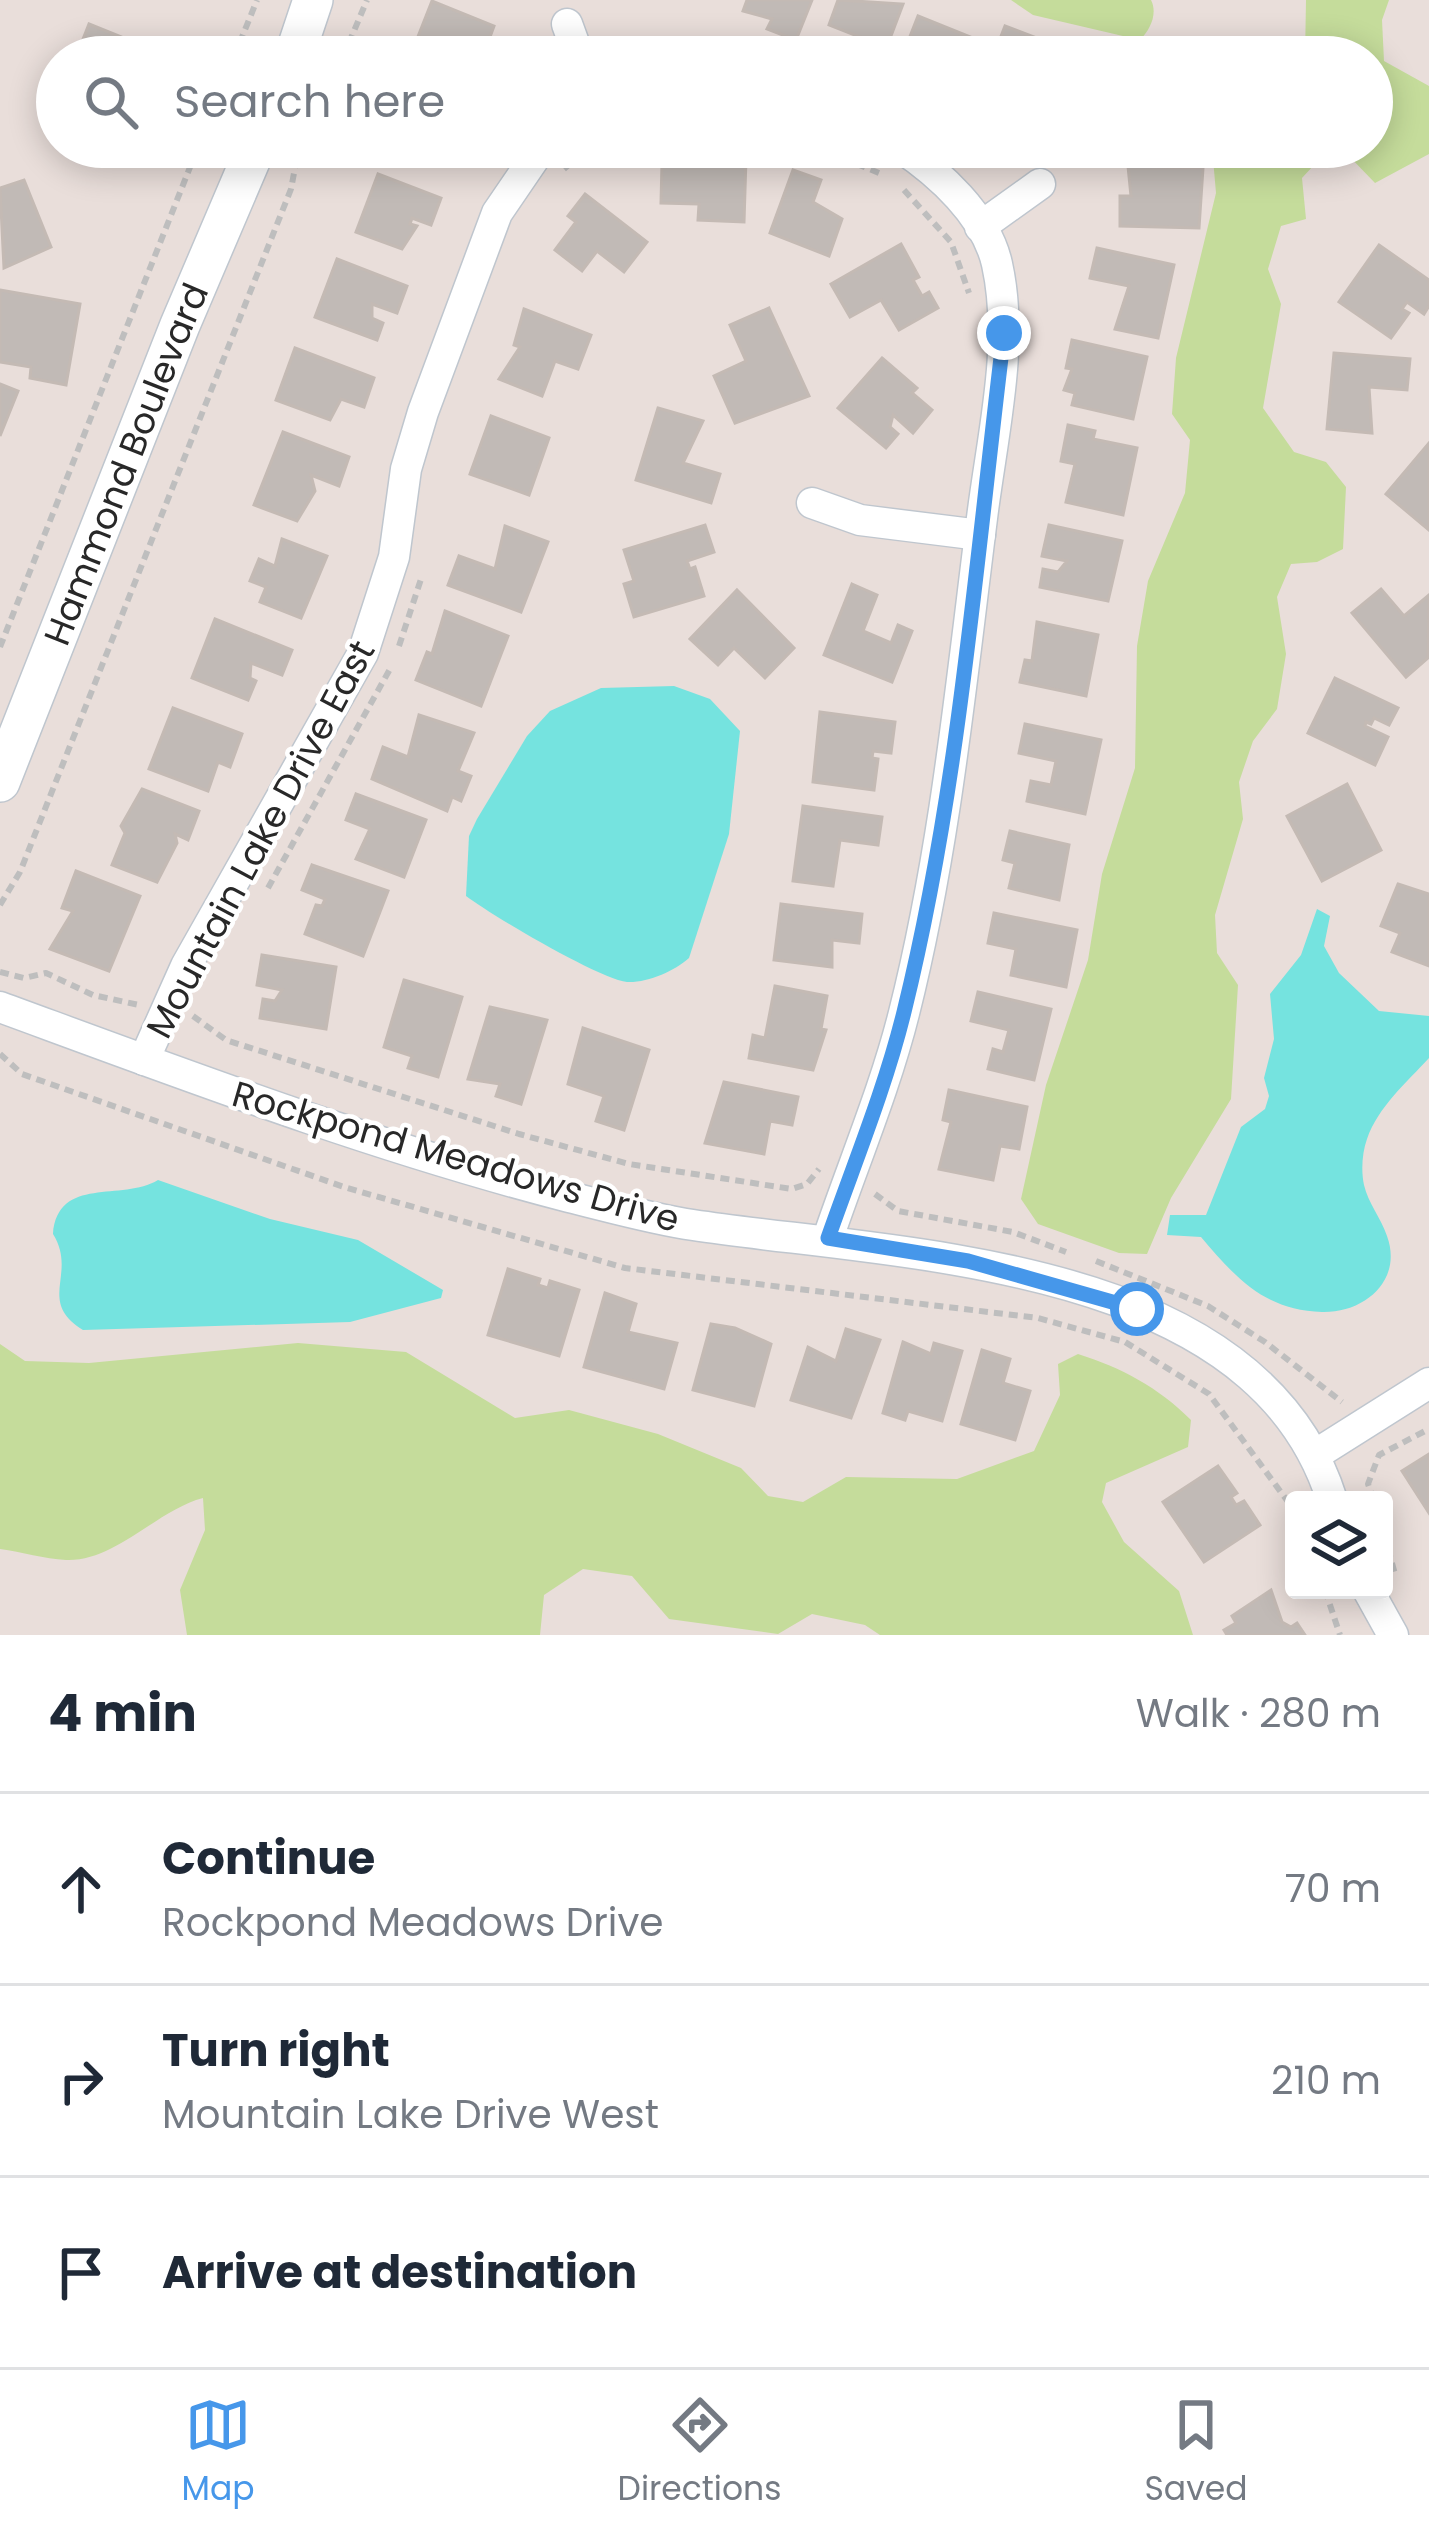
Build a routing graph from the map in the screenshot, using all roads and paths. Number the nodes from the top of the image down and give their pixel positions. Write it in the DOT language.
graph roads {
  1 [pos="256,0"];
  2 [pos="313,0"];
  3 [pos="367,0"];
  4 [pos="567,24"];
  5 [pos="242,36"];
  6 [pos="301,36"];
  7 [pos="352,36"];
  8 [pos="571,36"];
  9 [pos="190,168"];
  10 [pos="247,168"];
  11 [pos="295,168"];
  12 [pos="528,168"];
  13 [pos="869,168"];
  14 [pos="925,168"];
  15 [pos="1040,184"];
  16 [pos="980,226"];
  17 [pos="972,315"];
  18 [pos="812,502"];
  19 [pos="980,536"];
  20 [pos="0,647"];
  21 [pos="0,782"];
  22 [pos="0,905"];
  23 [pos="0,972"];
  24 [pos="0,1007"];
  25 [pos="165,1012"];
  26 [pos="0,1054"];
  27 [pos="144,1060"];
  28 [pos="826,1154"];
  29 [pos="828,1238"];
  30 [pos="1429,1382"];
  31 [pos="1429,1430"];
  32 [pos="1318,1454"];
  33 [pos="1329,1491"];
  34 [pos="1371,1491"];
  35 [pos="1285,1498"];
  36 [pos="1328,1599"];
  37 [pos="1373,1599"];
  38 [pos="1340,1635"];
  39 [pos="1393,1635"];
  1 -- 5 [label="path"];
  2 -- 6 [label="street"];
  3 -- 7 [label="path"];
  4 -- 8 [label="street"];
  9 -- 20 [label="path"];
  10 -- 21 [label="street, Hammond Boulevard"];
  11 -- 22 [label="path"];
  12 -- 25 [label="street, Mountain Lake Drive East"];
  13 -- 17 [label="path"];
  14 -- 16 [label="street"];
  15 -- 16 [label="street"];
  16 -- 19 [label="street"];
  18 -- 19 [label="street"];
  19 -- 29 [label="street"];
  23 -- 25 [label="path"];
  24 -- 27 [label="street, Rockpond Meadows Drive"];
  25 -- 27 [label="street, Mountain Lake Drive East"];
  25 -- 28 [label="path"];
  26 -- 35 [label="path"];
  27 -- 29 [label="street, Rockpond Meadows Drive"];
  29 -- 32 [label="street, Rockpond Meadows Drive"];
  30 -- 32 [label="street"];
  31 -- 34 [label="path"];
  32 -- 33 [label="street, Rockpond Meadows Drive"];
  36 -- 38 [label="path"];
  37 -- 39 [label="street"];
}
